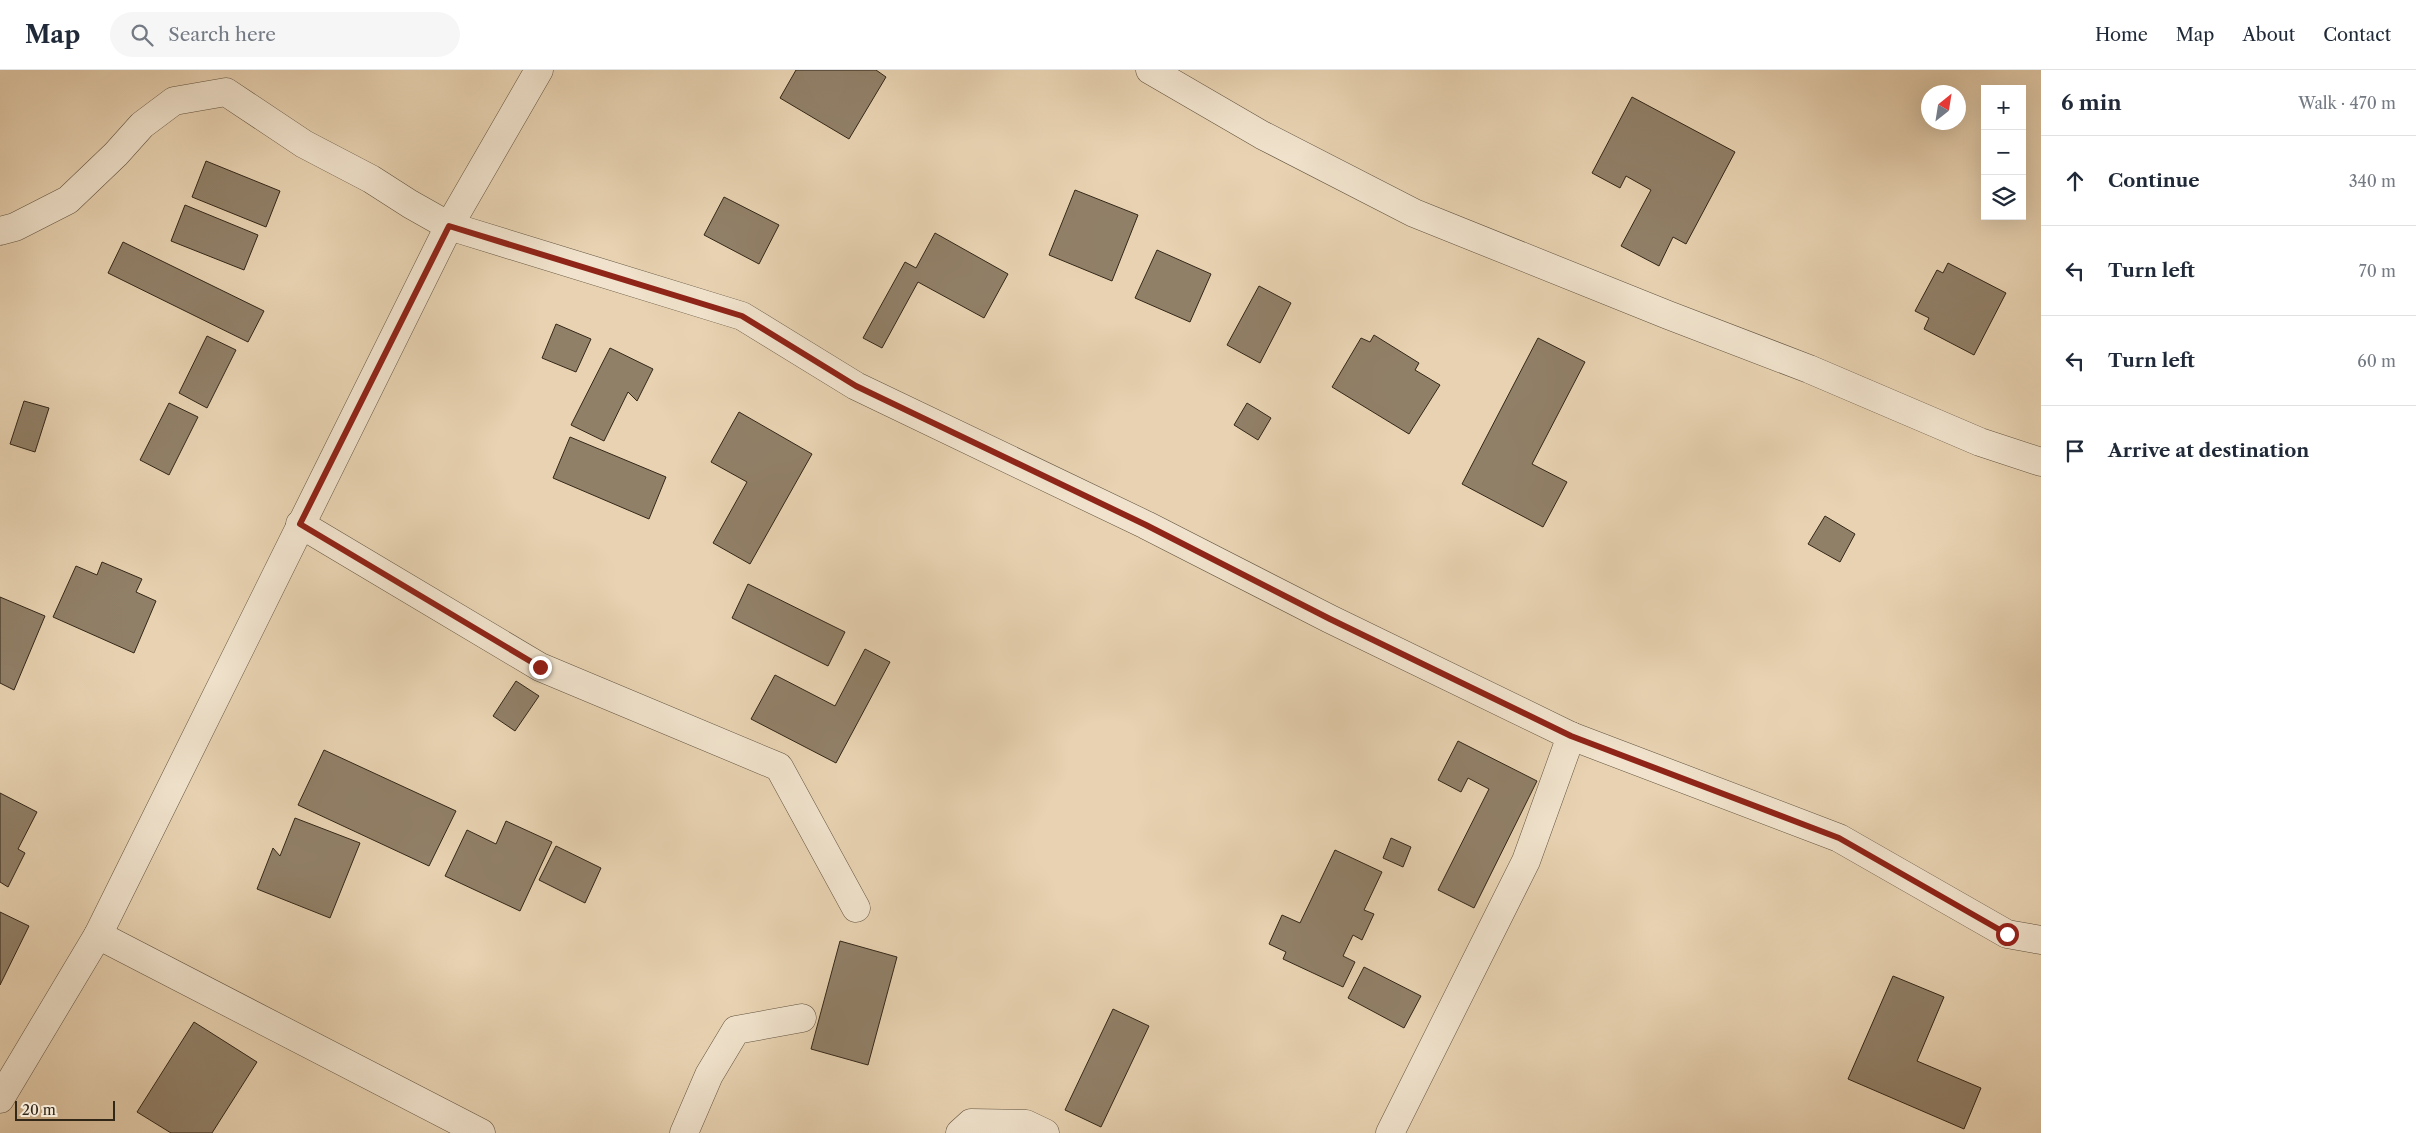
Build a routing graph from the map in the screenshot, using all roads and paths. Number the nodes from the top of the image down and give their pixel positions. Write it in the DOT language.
graph roads {
  1 [pos="539,70"];
  2 [pos="1150,70"];
  3 [pos="225,81"];
  4 [pos="449,226"];
  5 [pos="0,232"];
  6 [pos="2041,462"];
  7 [pos="300,524"];
  8 [pos="1571,736"];
  9 [pos="856,908"];
  10 [pos="98,934"];
  11 [pos="2041,940"];
  12 [pos="802,1018"];
  13 [pos="0,1098"];
  14 [pos="481,1133"];
  15 [pos="684,1133"];
  16 [pos="960,1133"];
  17 [pos="1045,1133"];
  18 [pos="1390,1133"];
  1 -- 4 [label="street"];
  2 -- 6 [label="street"];
  3 -- 4 [label="street"];
  3 -- 5 [label="street"];
  4 -- 7 [label="street"];
  4 -- 8 [label="street"];
  7 -- 9 [label="street"];
  7 -- 10 [label="street"];
  8 -- 11 [label="street"];
  8 -- 18 [label="street"];
  10 -- 13 [label="street"];
  10 -- 14 [label="street"];
  12 -- 15 [label="street"];
  16 -- 17 [label="street"];
}
